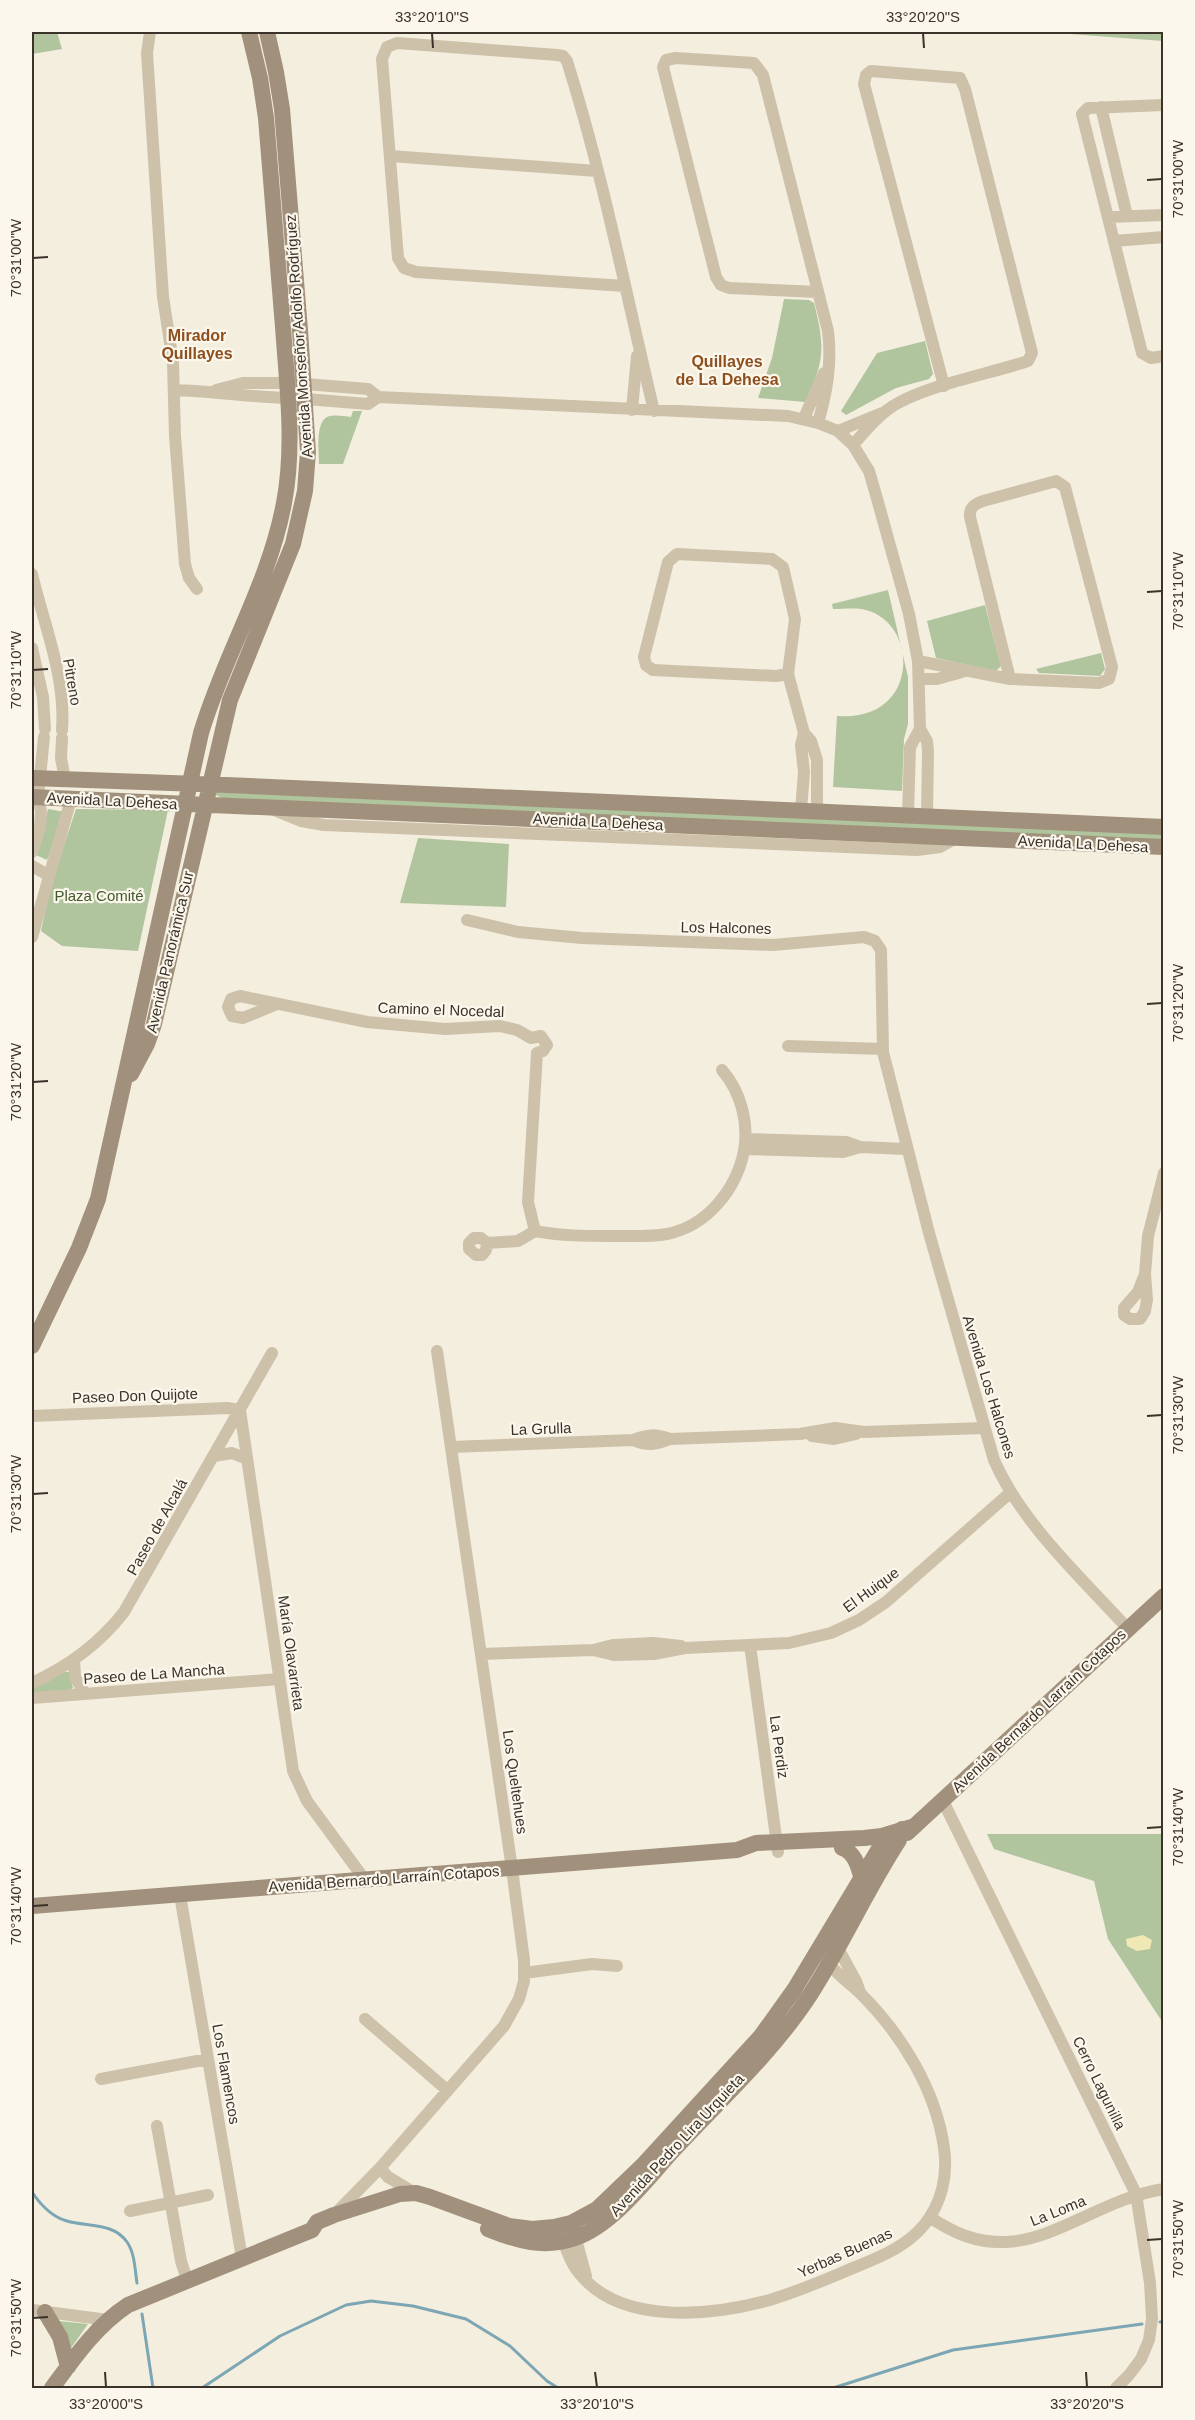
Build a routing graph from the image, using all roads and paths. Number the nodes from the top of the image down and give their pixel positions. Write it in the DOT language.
graph roads {
  1 [pos="150,32"];
  2 [pos="249,32"];
  3 [pos="267,32"];
  4 [pos="1164,105"];
  5 [pos="1101,107"];
  6 [pos="390,156"];
  7 [pos="597,171"];
  8 [pos="1164,215"];
  9 [pos="1127,216"];
  10 [pos="1109,217"];
  11 [pos="1164,237"];
  12 [pos="1114,241"];
  13 [pos="625,286"];
  14 [pos="818,292"];
  15 [pos="300,330"];
  16 [pos="283,331"];
  17 [pos="638,346"];
  18 [pos="831,355"];
  19 [pos="1164,356"];
  20 [pos="944,386"];
  21 [pos="174,390"];
  22 [pos="287,391"];
  23 [pos="305,392"];
  24 [pos="632,410"];
  25 [pos="654,411"];
  26 [pos="885,412"];
  27 [pos="804,418"];
  28 [pos="818,423"];
  29 [pos="837,431"];
  30 [pos="854,445"];
  31 [pos="308,452"];
  32 [pos="290,456"];
  33 [pos="280,524"];
  34 [pos="297,531"];
  35 [pos="32,574"];
  36 [pos="197,589"];
  37 [pos="48,639"];
  38 [pos="32,643"];
  39 [pos="32,648"];
  40 [pos="918,661"];
  41 [pos="963,671"];
  42 [pos="788,674"];
  43 [pos="919,679"];
  44 [pos="1010,679"];
  45 [pos="920,729"];
  46 [pos="804,734"];
  47 [pos="804,772"];
  48 [pos="818,773"];
  49 [pos="927,774"];
  50 [pos="909,775"];
  51 [pos="35,779"];
  52 [pos="65,780"];
  53 [pos="190,784"];
  54 [pos="209,784"];
  55 [pos="35,797"];
  56 [pos="71,799"];
  57 [pos="185,804"];
  58 [pos="204,805"];
  59 [pos="809,811"];
  60 [pos="908,815"];
  61 [pos="927,816"];
  62 [pos="1164,827"];
  63 [pos="1164,847"];
  64 [pos="32,852"];
  65 [pos="32,866"];
  66 [pos="48,876"];
  67 [pos="467,920"];
  68 [pos="32,937"];
  69 [pos="277,1004"];
  70 [pos="788,1046"];
  71 [pos="883,1049"];
  72 [pos="722,1070"];
  73 [pos="122,1093"];
  74 [pos="745,1144"];
  75 [pos="906,1149"];
  76 [pos="1164,1173"];
  77 [pos="535,1231"];
  78 [pos="487,1243"];
  79 [pos="1145,1274"];
  80 [pos="32,1346"];
  81 [pos="437,1351"];
  82 [pos="272,1353"];
  83 [pos="240,1410"];
  84 [pos="32,1415"];
  85 [pos="984,1428"];
  86 [pos="451,1447"];
  87 [pos="214,1456"];
  88 [pos="248,1459"];
  89 [pos="1011,1492"];
  90 [pos="1164,1596"];
  91 [pos="1128,1629"];
  92 [pos="750,1645"];
  93 [pos="481,1654"];
  94 [pos="74,1659"];
  95 [pos="279,1679"];
  96 [pos="32,1683"];
  97 [pos="85,1694"];
  98 [pos="32,1698"];
  99 [pos="943,1801"];
  100 [pos="905,1832"];
  101 [pos="777,1847"];
  102 [pos="880,1847"];
  103 [pos="842,1848"];
  104 [pos="512,1869"];
  105 [pos="861,1876"];
  106 [pos="365,1880"];
  107 [pos="180,1895"];
  108 [pos="32,1905"];
  109 [pos="838,1948"];
  110 [pos="823,1958"];
  111 [pos="617,1966"];
  112 [pos="524,1973"];
  113 [pos="860,1993"];
  114 [pos="365,2019"];
  115 [pos="208,2059"];
  116 [pos="101,2079"];
  117 [pos="447,2090"];
  118 [pos="158,2126"];
  119 [pos="380,2168"];
  120 [pos="1164,2189"];
  121 [pos="416,2193"];
  122 [pos="1136,2194"];
  123 [pos="208,2195"];
  124 [pos="171,2202"];
  125 [pos="130,2211"];
  126 [pos="334,2215"];
  127 [pos="930,2217"];
  128 [pos="312,2230"];
  129 [pos="567,2232"];
  130 [pos="242,2258"];
  131 [pos="187,2280"];
  132 [pos="38,2311"];
  133 [pos="108,2320"];
  134 [pos="68,2367"];
  135 [pos="52,2388"];
  136 [pos="1116,2388"];
  1 -- 21 [label="street"];
  2 -- 16 [label="street, Avenida Monseñor Adolfo Rodríguez"];
  3 -- 15 [label="street, Avenida Monseñor Adolfo Rodríguez"];
  4 -- 5 [label="street"];
  5 -- 9 [label="street"];
  5 -- 10 [label="street"];
  6 -- 7 [label="street"];
  6 -- 7 [label="street"];
  6 -- 13 [label="street"];
  7 -- 13 [label="street"];
  8 -- 9 [label="street"];
  9 -- 10 [label="street"];
  10 -- 12 [label="street"];
  11 -- 12 [label="street"];
  12 -- 19 [label="street"];
  13 -- 17 [label="street"];
  14 -- 14 [label="street"];
  14 -- 18 [label="street"];
  15 -- 16 [label="street"];
  15 -- 23 [label="street, Avenida Monseñor Adolfo Rodríguez"];
  16 -- 22 [label="street, Avenida Monseñor Adolfo Rodríguez"];
  17 -- 24 [label="street"];
  17 -- 25 [label="street"];
  18 -- 27 [label="street"];
  18 -- 28 [label="street"];
  20 -- 20 [label="street"];
  20 -- 26 [label="street"];
  21 -- 22 [label="street"];
  21 -- 36 [label="street"];
  22 -- 32 [label="street, Avenida Monseñor Adolfo Rodríguez"];
  23 -- 24 [label="street"];
  23 -- 31 [label="street, Avenida Monseñor Adolfo Rodríguez"];
  24 -- 25 [label="street"];
  25 -- 27 [label="street"];
  26 -- 29 [label="street"];
  26 -- 30 [label="street"];
  27 -- 28 [label="street"];
  28 -- 29 [label="street"];
  29 -- 30 [label="street"];
  30 -- 40 [label="street"];
  31 -- 32 [label="street"];
  31 -- 34 [label="street, Avenida Monseñor Adolfo Rodríguez"];
  32 -- 33 [label="street, Avenida Monseñor Adolfo Rodríguez"];
  33 -- 34 [label="street"];
  33 -- 53 [label="street, Avenida Monseñor Adolfo Rodríguez"];
  34 -- 54 [label="street, Avenida Monseñor Adolfo Rodríguez"];
  35 -- 37 [label="street, Pitreno"];
  37 -- 38 [label="street"];
  37 -- 52 [label="street, Pitreno"];
  39 -- 51 [label="street, Pitreno"];
  40 -- 41 [label="street"];
  40 -- 43 [label="street"];
  41 -- 43 [label="street"];
  41 -- 44 [label="street"];
  42 -- 42 [label="street"];
  42 -- 46 [label="street"];
  43 -- 45 [label="street"];
  44 -- 44 [label="street"];
  45 -- 49 [label="street"];
  45 -- 50 [label="street"];
  46 -- 47 [label="street"];
  46 -- 48 [label="street"];
  47 -- 48 [label="street"];
  47 -- 59 [label="street"];
  48 -- 59 [label="street"];
  49 -- 50 [label="street"];
  49 -- 61 [label="street"];
  50 -- 60 [label="street"];
  51 -- 52 [label="street, Avenida La Dehesa"];
  51 -- 55 [label="street, Pitreno"];
  52 -- 53 [label="street, Avenida La Dehesa"];
  53 -- 54 [label="street, Avenida La Dehesa"];
  53 -- 57 [label="street, Avenida Monseñor Adolfo Rodríguez"];
  54 -- 58 [label="street, Avenida Monseñor Adolfo Rodríguez"];
  54 -- 59 [label="street, Avenida La Dehesa"];
  55 -- 56 [label="street, Avenida La Dehesa"];
  55 -- 64 [label="street, Pitreno"];
  56 -- 57 [label="street, Avenida La Dehesa"];
  56 -- 66 [label="street"];
  57 -- 58 [label="street, Avenida La Dehesa"];
  57 -- 73 [label="street, Avenida Panorámica Sur"];
  58 -- 63 [label="street, Avenida La Dehesa"];
  58 -- 73 [label="street, Avenida Panorámica Sur"];
  59 -- 60 [label="street, Avenida La Dehesa"];
  60 -- 61 [label="street, Avenida La Dehesa"];
  61 -- 62 [label="street, Avenida La Dehesa"];
  65 -- 66 [label="street"];
  66 -- 68 [label="street"];
  67 -- 71 [label="street, Los Halcones"];
  69 -- 77 [label="street, Camino el Nocedal"];
  70 -- 71 [label="street"];
  71 -- 75 [label="street, Los Halcones"];
  72 -- 74 [label="street"];
  73 -- 80 [label="street, Avenida Panorámica Sur"];
  74 -- 75 [label="street"];
  74 -- 77 [label="street"];
  75 -- 85 [label="street, Avenida Los Halcones"];
  76 -- 79 [label="street"];
  77 -- 78 [label="street"];
  81 -- 86 [label="street, Los Queltehues"];
  82 -- 83 [label="street, Paseo de Alcalá"];
  83 -- 84 [label="street, Paseo Don Quijote"];
  83 -- 87 [label="street, Paseo de Alcalá"];
  83 -- 88 [label="street, María Olavarrieta"];
  85 -- 86 [label="street, La Grulla"];
  85 -- 89 [label="street, Avenida Los Halcones"];
  86 -- 93 [label="street, Los Queltehues"];
  87 -- 88 [label="street"];
  87 -- 94 [label="street, Paseo de Alcalá"];
  88 -- 95 [label="street, María Olavarrieta"];
  89 -- 91 [label="street, Avenida Los Halcones"];
  89 -- 92 [label="street, El Huique"];
  90 -- 91 [label="street, Avenida Bernardo Larraín Cotapos"];
  91 -- 99 [label="street, Avenida Bernardo Larraín Cotapos"];
  92 -- 93 [label="street, El Huique"];
  92 -- 101 [label="street, La Perdiz"];
  93 -- 104 [label="street, Los Queltehues"];
  94 -- 96 [label="street, Paseo de Alcalá"];
  94 -- 97 [label="street"];
  95 -- 97 [label="street, Paseo de La Mancha"];
  95 -- 106 [label="street, María Olavarrieta"];
  97 -- 98 [label="street, Paseo de La Mancha"];
  99 -- 100 [label="street, Avenida Bernardo Larraín Cotapos"];
  99 -- 122 [label="street, Cerro Lagunilla"];
  100 -- 101 [label="street, Avenida Bernardo Larraín Cotapos"];
  100 -- 102 [label="street, Avenida Bernardo Larraín Cotapos"];
  100 -- 109 [label="street, Avenida Pedro Lira Urquieta"];
  101 -- 103 [label="street, Avenida Bernardo Larraín Cotapos"];
  101 -- 104 [label="street, Avenida Bernardo Larraín Cotapos"];
  102 -- 103 [label="street, Avenida Bernardo Larraín Cotapos"];
  102 -- 105 [label="street, Avenida Pedro Lira Urquieta"];
  103 -- 105 [label="street"];
  104 -- 106 [label="street, Avenida Bernardo Larraín Cotapos"];
  104 -- 112 [label="street, Los Queltehues"];
  105 -- 110 [label="street, Avenida Pedro Lira Urquieta"];
  106 -- 107 [label="street, Avenida Bernardo Larraín Cotapos"];
  107 -- 108 [label="street, Avenida Bernardo Larraín Cotapos"];
  107 -- 115 [label="street, Los Flamencos"];
  109 -- 110 [label="street, Avenida Pedro Lira Urquieta"];
  109 -- 113 [label="street, Yerbas Buenas"];
  110 -- 113 [label="street, Yerbas Buenas"];
  110 -- 129 [label="street, Avenida Pedro Lira Urquieta"];
  111 -- 112 [label="street"];
  112 -- 117 [label="street, Los Queltehues"];
  113 -- 127 [label="street, Yerbas Buenas"];
  114 -- 117 [label="street"];
  115 -- 116 [label="street"];
  115 -- 130 [label="street, Los Flamencos"];
  117 -- 119 [label="street, Los Queltehues"];
  118 -- 124 [label="street"];
  119 -- 121 [label="street"];
  119 -- 126 [label="street, Los Queltehues"];
  120 -- 122 [label="street, La Loma"];
  121 -- 126 [label="street, Avenida Pedro Lira Urquieta"];
  121 -- 129 [label="street, Avenida Pedro Lira Urquieta"];
  122 -- 127 [label="street, La Loma"];
  122 -- 136 [label="street, Cerro Lagunilla"];
  123 -- 124 [label="street"];
  124 -- 125 [label="street"];
  124 -- 131 [label="street"];
  126 -- 128 [label="street, Avenida Pedro Lira Urquieta"];
  127 -- 129 [label="street, Yerbas Buenas"];
  128 -- 129 [label="street, Avenida Pedro Lira Urquieta"];
  128 -- 130 [label="street, Avenida Pedro Lira Urquieta"];
  130 -- 131 [label="street, Avenida Pedro Lira Urquieta"];
  131 -- 133 [label="street, Avenida Pedro Lira Urquieta"];
  132 -- 133 [label="street"];
  132 -- 134 [label="street"];
  133 -- 134 [label="street, Avenida Pedro Lira Urquieta"];
  134 -- 135 [label="street, Avenida Pedro Lira Urquieta"];
}
